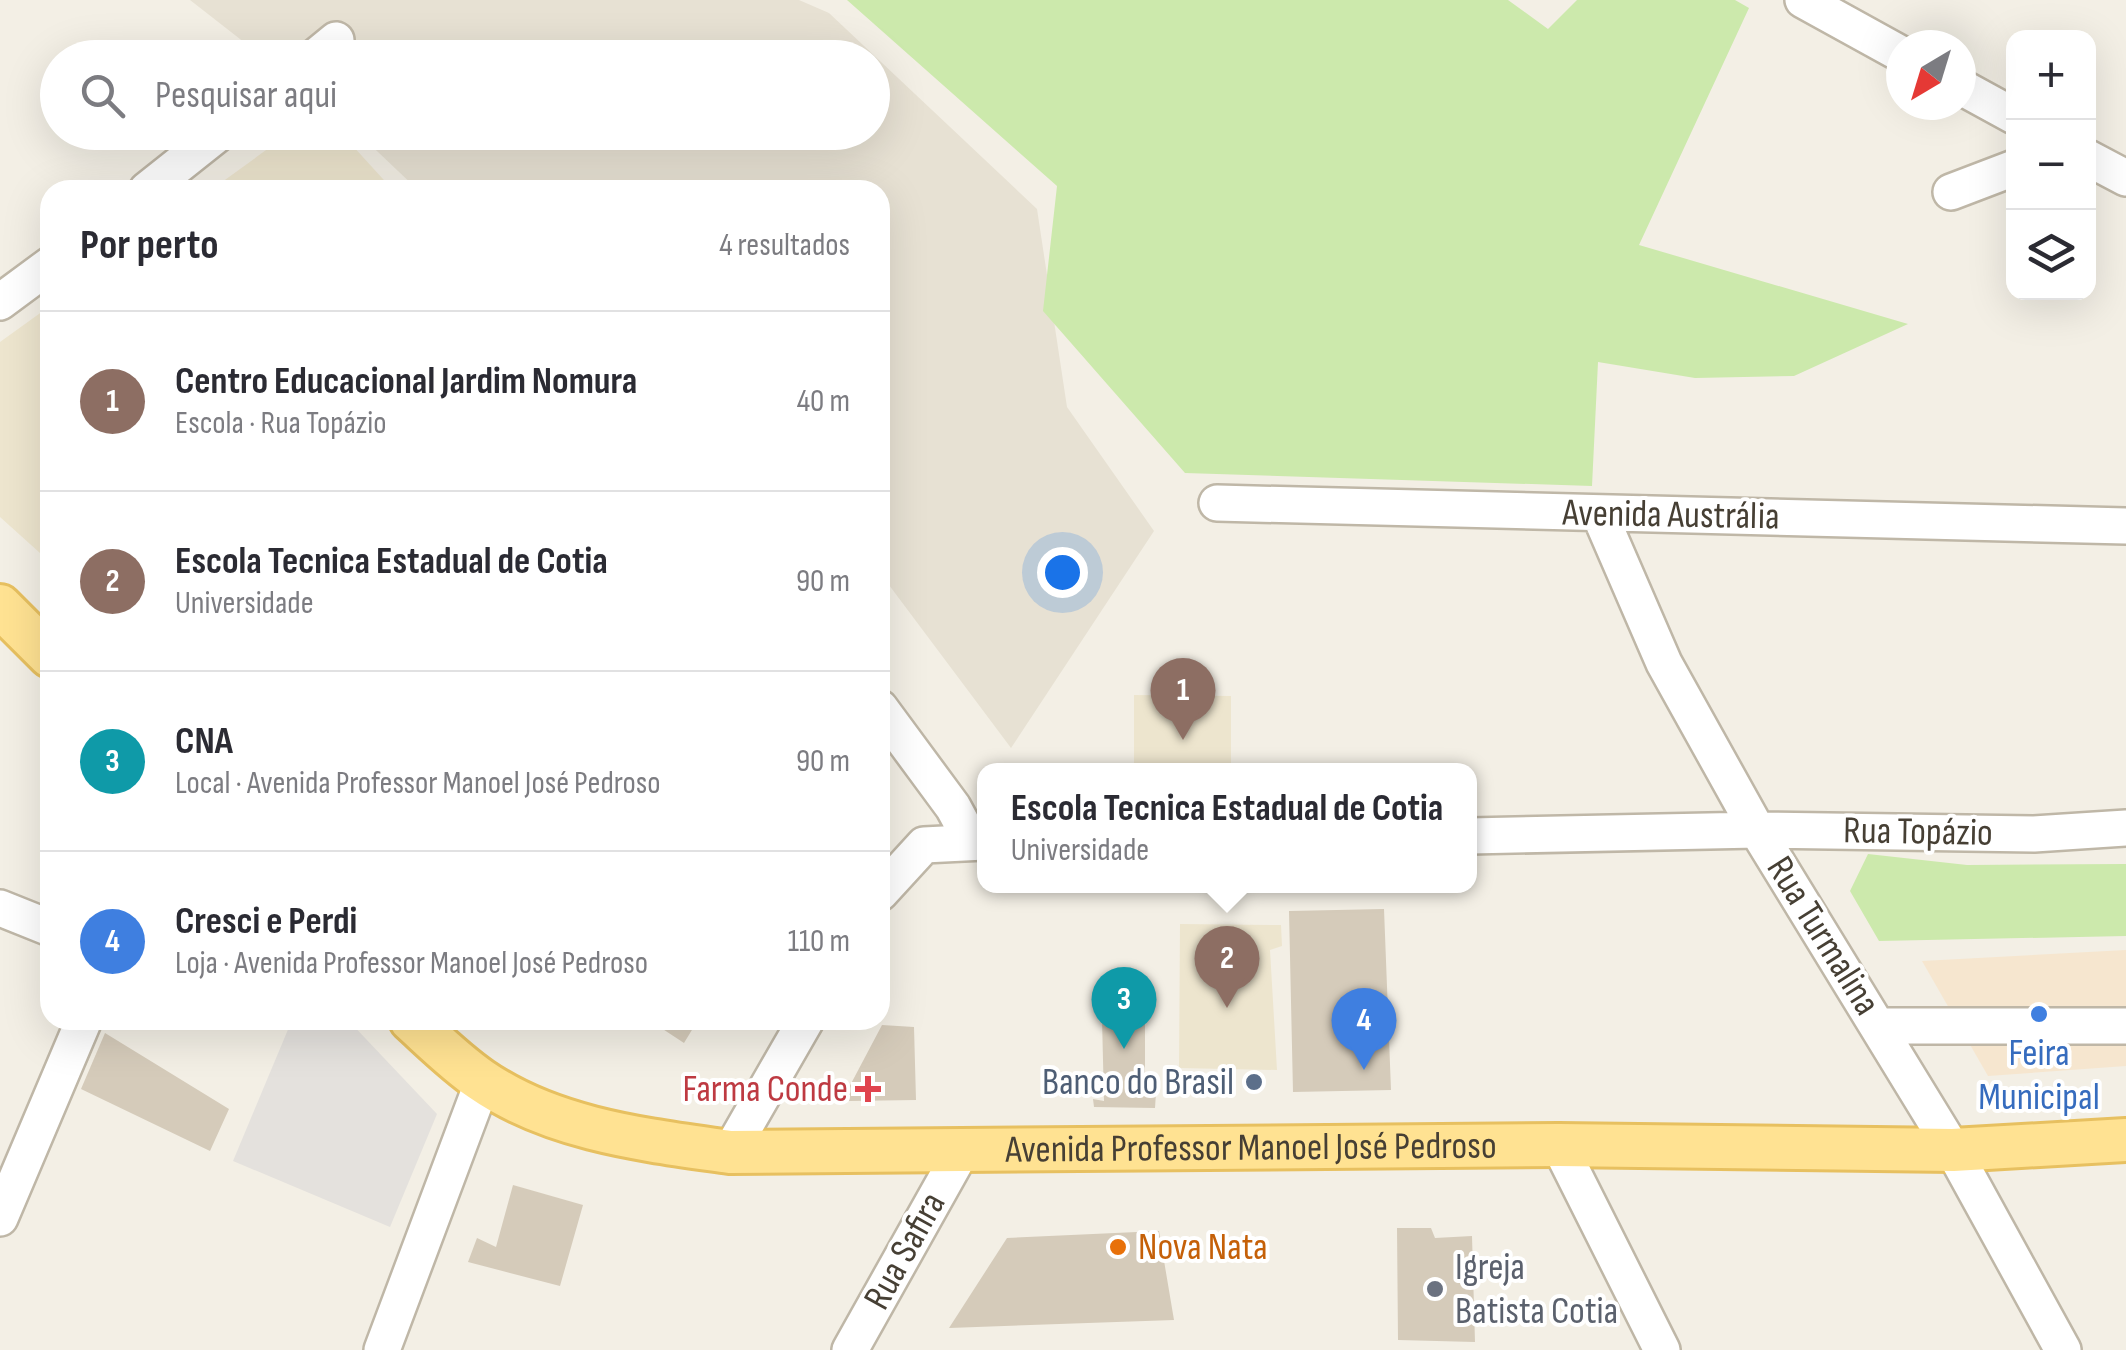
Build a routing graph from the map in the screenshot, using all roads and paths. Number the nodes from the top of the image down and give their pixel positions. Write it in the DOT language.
graph roads {
  1 [pos="1804,0"];
  2 [pos="1886,46"];
  3 [pos="1976,95"];
  4 [pos="2006,112"];
  5 [pos="198,150"];
  6 [pos="2096,162"];
  7 [pos="2006,171"];
  8 [pos="2126,178"];
  9 [pos="160,180"];
  10 [pos="1951,192"];
  11 [pos="40,272"];
  12 [pos="0,302"];
  13 [pos="1217,503"];
  14 [pos="1598,513"];
  15 [pos="2126,526"];
  16 [pos="0,606"];
  17 [pos="40,646"];
  18 [pos="890,721"];
  19 [pos="2126,828"];
  20 [pos="1757,830"];
  21 [pos="1477,836"];
  22 [pos="977,840"];
  23 [pos="977,842"];
  24 [pos="890,882"];
  25 [pos="0,908"];
  26 [pos="40,924"];
  27 [pos="1879,1026"];
  28 [pos="2126,1026"];
  29 [pos="80,1030"];
  30 [pos="423,1030"];
  31 [pos="800,1030"];
  32 [pos="483,1081"];
  33 [pos="2126,1140"];
  34 [pos="1559,1145"];
  35 [pos="1953,1150"];
  36 [pos="730,1152"];
  37 [pos="961,1152"];
  38 [pos="0,1218"];
  39 [pos="382,1350"];
  40 [pos="850,1350"];
  41 [pos="1662,1350"];
  42 [pos="2063,1350"];
  1 -- 2 [label="street"];
  3 -- 4 [label="street"];
  5 -- 9 [label="street"];
  6 -- 8 [label="street"];
  7 -- 10 [label="street"];
  11 -- 12 [label="street"];
  13 -- 14 [label="street, Avenida Austrália"];
  14 -- 15 [label="street, Avenida Austrália"];
  14 -- 20 [label="street, Rua Turmalina"];
  16 -- 17 [label="main road"];
  18 -- 22 [label="street"];
  19 -- 20 [label="street, Rua Topázio"];
  20 -- 21 [label="street, Rua Topázio"];
  20 -- 27 [label="street, Rua Turmalina"];
  23 -- 24 [label="street"];
  25 -- 26 [label="street"];
  27 -- 28 [label="street"];
  27 -- 35 [label="street, Rua Turmalina"];
  29 -- 38 [label="street"];
  30 -- 32 [label="main road, Avenida Professor Manoel José Pedroso"];
  31 -- 36 [label="street"];
  32 -- 36 [label="main road, Avenida Professor Manoel José Pedroso"];
  32 -- 39 [label="street"];
  33 -- 35 [label="main road, Avenida Professor Manoel José Pedroso"];
  34 -- 35 [label="main road, Avenida Professor Manoel José Pedroso"];
  34 -- 37 [label="main road, Avenida Professor Manoel José Pedroso"];
  34 -- 41 [label="street"];
  35 -- 42 [label="street, Rua Turmalina"];
  36 -- 37 [label="main road, Avenida Professor Manoel José Pedroso"];
  37 -- 40 [label="street, Rua Safira"];
}
